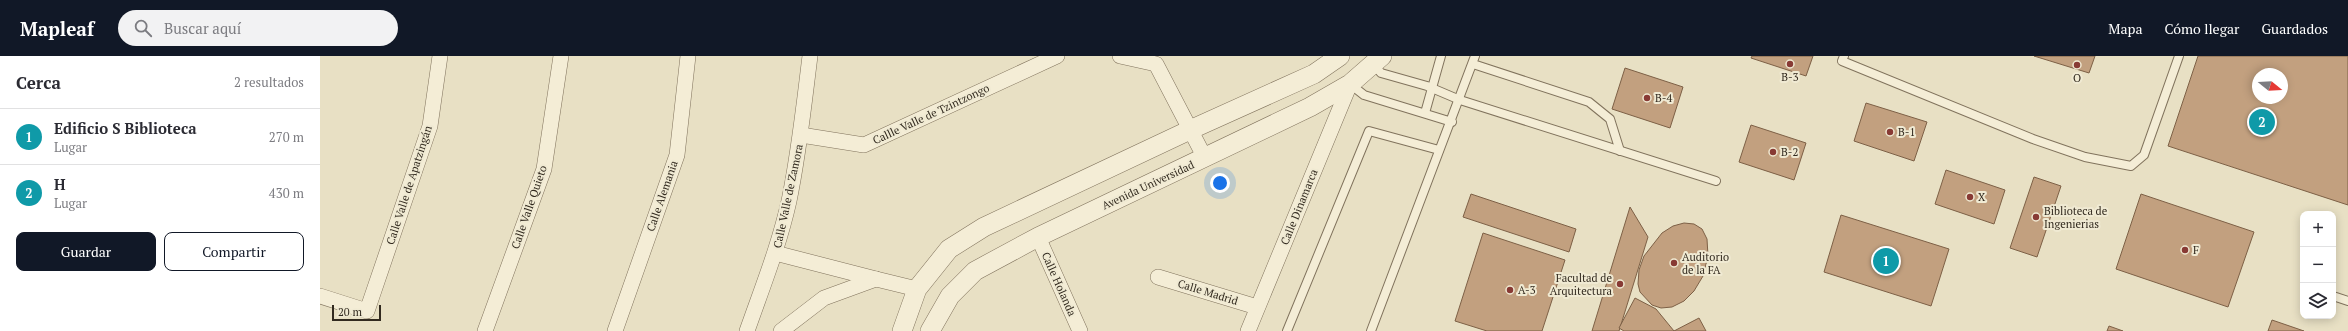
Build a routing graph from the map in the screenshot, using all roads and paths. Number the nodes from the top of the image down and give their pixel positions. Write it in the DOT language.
graph roads {
  1 [pos="440,56"];
  2 [pos="561,56"];
  3 [pos="688,56"];
  4 [pos="810,56"];
  5 [pos="1057,56"];
  6 [pos="1120,56"];
  7 [pos="1340,56"];
  8 [pos="1441,56"];
  9 [pos="1844,56"];
  10 [pos="2179,56"];
  11 [pos="1378,60"];
  12 [pos="1474,60"];
  13 [pos="1350,84"];
  14 [pos="1432,88"];
  15 [pos="1460,100"];
  16 [pos="1425,113"];
  17 [pos="1452,122"];
  18 [pos="1192,129"];
  19 [pos="801,135"];
  20 [pos="1439,150"];
  21 [pos="1620,151"];
  22 [pos="1206,158"];
  23 [pos="1716,181"];
  24 [pos="1038,237"];
  25 [pos="775,253"];
  26 [pos="1158,277"];
  27 [pos="876,279"];
  28 [pos="917,290"];
  29 [pos="320,296"];
  30 [pos="2336,297"];
  31 [pos="2348,301"];
  32 [pos="1257,307"];
  33 [pos="485,331"];
  34 [pos="615,331"];
  35 [pos="746,331"];
  36 [pos="781,331"];
  37 [pos="902,331"];
  38 [pos="930,331"];
  39 [pos="1080,331"];
  40 [pos="1248,331"];
  41 [pos="1287,331"];
  42 [pos="1371,331"];
  1 -- 29 [label="street, Calle Valle de Apatzingán"];
  2 -- 33 [label="street, Calle Valle Quieto"];
  3 -- 34 [label="street, Calle Alemania"];
  4 -- 19 [label="street, Calle Valle de Zamora"];
  5 -- 19 [label="street, Callle Valle de Tzintzongo"];
  6 -- 18 [label="street"];
  7 -- 18 [label="street"];
  8 -- 14 [label="lane"];
  9 -- 10 [label="lane"];
  11 -- 13 [label="street, Avenida Universidad"];
  11 -- 14 [label="lane"];
  12 -- 15 [label="lane"];
  12 -- 21 [label="lane"];
  13 -- 16 [label="lane"];
  13 -- 22 [label="street, Avenida Universidad"];
  13 -- 32 [label="street, Calle Dinamarca"];
  14 -- 15 [label="lane"];
  14 -- 16 [label="lane"];
  15 -- 17 [label="lane"];
  15 -- 21 [label="lane"];
  16 -- 17 [label="lane"];
  17 -- 20 [label="lane"];
  18 -- 22 [label="street"];
  18 -- 28 [label="street"];
  19 -- 25 [label="street, Calle Valle de Zamora"];
  20 -- 41 [label="lane"];
  20 -- 42 [label="lane"];
  21 -- 23 [label="lane"];
  22 -- 24 [label="street, Avenida Universidad"];
  24 -- 38 [label="street, Avenida Universidad"];
  24 -- 39 [label="street, Calle Holanda"];
  25 -- 27 [label="street"];
  25 -- 35 [label="street, Calle Valle de Zamora"];
  26 -- 32 [label="street, Calle Madrid"];
  27 -- 28 [label="street"];
  27 -- 36 [label="street"];
  28 -- 37 [label="street"];
  30 -- 31 [label="lane"];
  32 -- 40 [label="street, Calle Dinamarca"];
}
